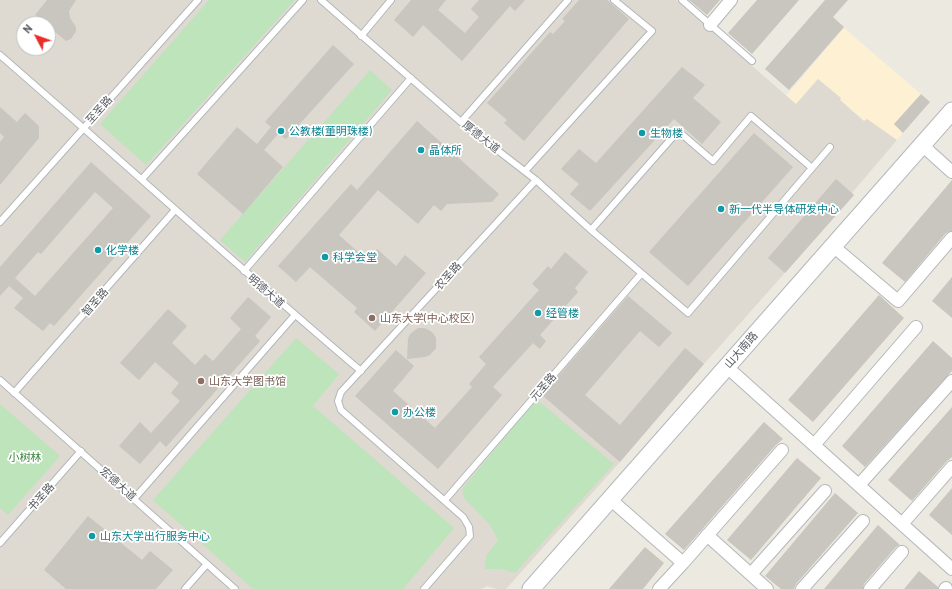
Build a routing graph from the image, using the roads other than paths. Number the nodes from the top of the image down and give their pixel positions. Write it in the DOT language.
graph roads {
  1 [pos="198,0"];
  2 [pos="303,0"];
  3 [pos="321,0"];
  4 [pos="391,0"];
  5 [pos="568,0"];
  6 [pos="614,0"];
  7 [pos="682,0"];
  8 [pos="731,0"];
  9 [pos="710,25"];
  10 [pos="361,36"];
  11 [pos="0,55"];
  12 [pos="752,61"];
  13 [pos="411,78"];
  14 [pos="952,111"];
  15 [pos="461,122"];
  16 [pos="83,128"];
  17 [pos="922,146"];
  18 [pos="830,147"];
  19 [pos="812,168"];
  20 [pos="525,171"];
  21 [pos="952,172"];
  22 [pos="142,180"];
  23 [pos="536,180"];
  24 [pos="175,210"];
  25 [pos="0,222"];
  26 [pos="591,230"];
  27 [pos="952,238"];
  28 [pos="834,246"];
  29 [pos="244,271"];
  30 [pos="641,274"];
  31 [pos="295,315"];
  32 [pos="916,327"];
  33 [pos="727,367"];
  34 [pos="361,371"];
  35 [pos="0,380"];
  36 [pos="952,382"];
  37 [pos="14,393"];
  38 [pos="814,445"];
  39 [pos="782,450"];
  40 [pos="81,451"];
  41 [pos="952,467"];
  42 [pos="859,485"];
  43 [pos="825,490"];
  44 [pos="134,499"];
  45 [pos="610,499"];
  46 [pos="445,500"];
  47 [pos="863,521"];
  48 [pos="902,524"];
  49 [pos="707,535"];
  50 [pos="0,543"];
  51 [pos="902,552"];
  52 [pos="683,563"];
  53 [pos="207,564"];
  54 [pos="951,565"];
  55 [pos="751,574"];
  56 [pos="661,588"];
  57 [pos="185,589"];
  58 [pos="235,589"];
  59 [pos="424,589"];
  60 [pos="531,589"];
  61 [pos="767,589"];
  62 [pos="802,589"];
  63 [pos="870,589"];
  1 -- 16 [label="lane, 至圣路"];
  2 -- 22 [label="lane"];
  3 -- 10 [label="lane, 厚德大道"];
  4 -- 10 [label="lane"];
  5 -- 15 [label="lane"];
  6 -- 20 [label="lane"];
  7 -- 9 [label="lane"];
  8 -- 9 [label="street"];
  9 -- 12 [label="lane"];
  10 -- 13 [label="lane, 厚德大道"];
  11 -- 16 [label="lane, 明德大道"];
  13 -- 15 [label="lane, 厚德大道"];
  13 -- 29 [label="lane"];
  14 -- 17 [label="main road, 山大南路"];
  15 -- 20 [label="lane, 厚德大道"];
  16 -- 22 [label="lane, 明德大道"];
  16 -- 25 [label="lane, 至圣路"];
  17 -- 21 [label="street"];
  17 -- 28 [label="main road, 山大南路"];
  18 -- 19 [label="lane"];
  19 -- 26 [label="lane"];
  19 -- 30 [label="lane, 厚德大道"];
  20 -- 23 [label="lane, 厚德大道"];
  22 -- 24 [label="lane, 明德大道"];
  23 -- 26 [label="lane, 厚德大道"];
  23 -- 34 [label="lane, 农圣路"];
  24 -- 29 [label="lane, 明德大道"];
  24 -- 37 [label="lane, 智圣路"];
  26 -- 30 [label="lane, 厚德大道"];
  27 -- 28 [label="street"];
  28 -- 33 [label="main road, 山大南路"];
  29 -- 31 [label="lane, 明德大道"];
  30 -- 46 [label="lane, 元圣路"];
  31 -- 34 [label="lane, 明德大道"];
  31 -- 44 [label="lane"];
  32 -- 38 [label="street"];
  33 -- 38 [label="street"];
  33 -- 45 [label="main road, 山大南路"];
  34 -- 46 [label="lane"];
  35 -- 37 [label="lane, 宏德大道"];
  36 -- 42 [label="street"];
  37 -- 40 [label="lane, 宏德大道"];
  38 -- 42 [label="street"];
  39 -- 49 [label="street"];
  40 -- 44 [label="lane, 宏德大道"];
  40 -- 50 [label="lane, 书圣路"];
  41 -- 48 [label="street"];
  42 -- 48 [label="street"];
  43 -- 55 [label="street"];
  44 -- 53 [label="lane, 宏德大道"];
  45 -- 52 [label="street"];
  45 -- 60 [label="main road, 山大南路"];
  46 -- 59 [label="lane"];
  47 -- 62 [label="street"];
  48 -- 54 [label="street"];
  49 -- 52 [label="street"];
  49 -- 55 [label="street"];
  51 -- 63 [label="street"];
  52 -- 56 [label="street"];
  53 -- 57 [label="lane"];
  53 -- 58 [label="lane, 宏德大道"];
  55 -- 61 [label="street"];
}
